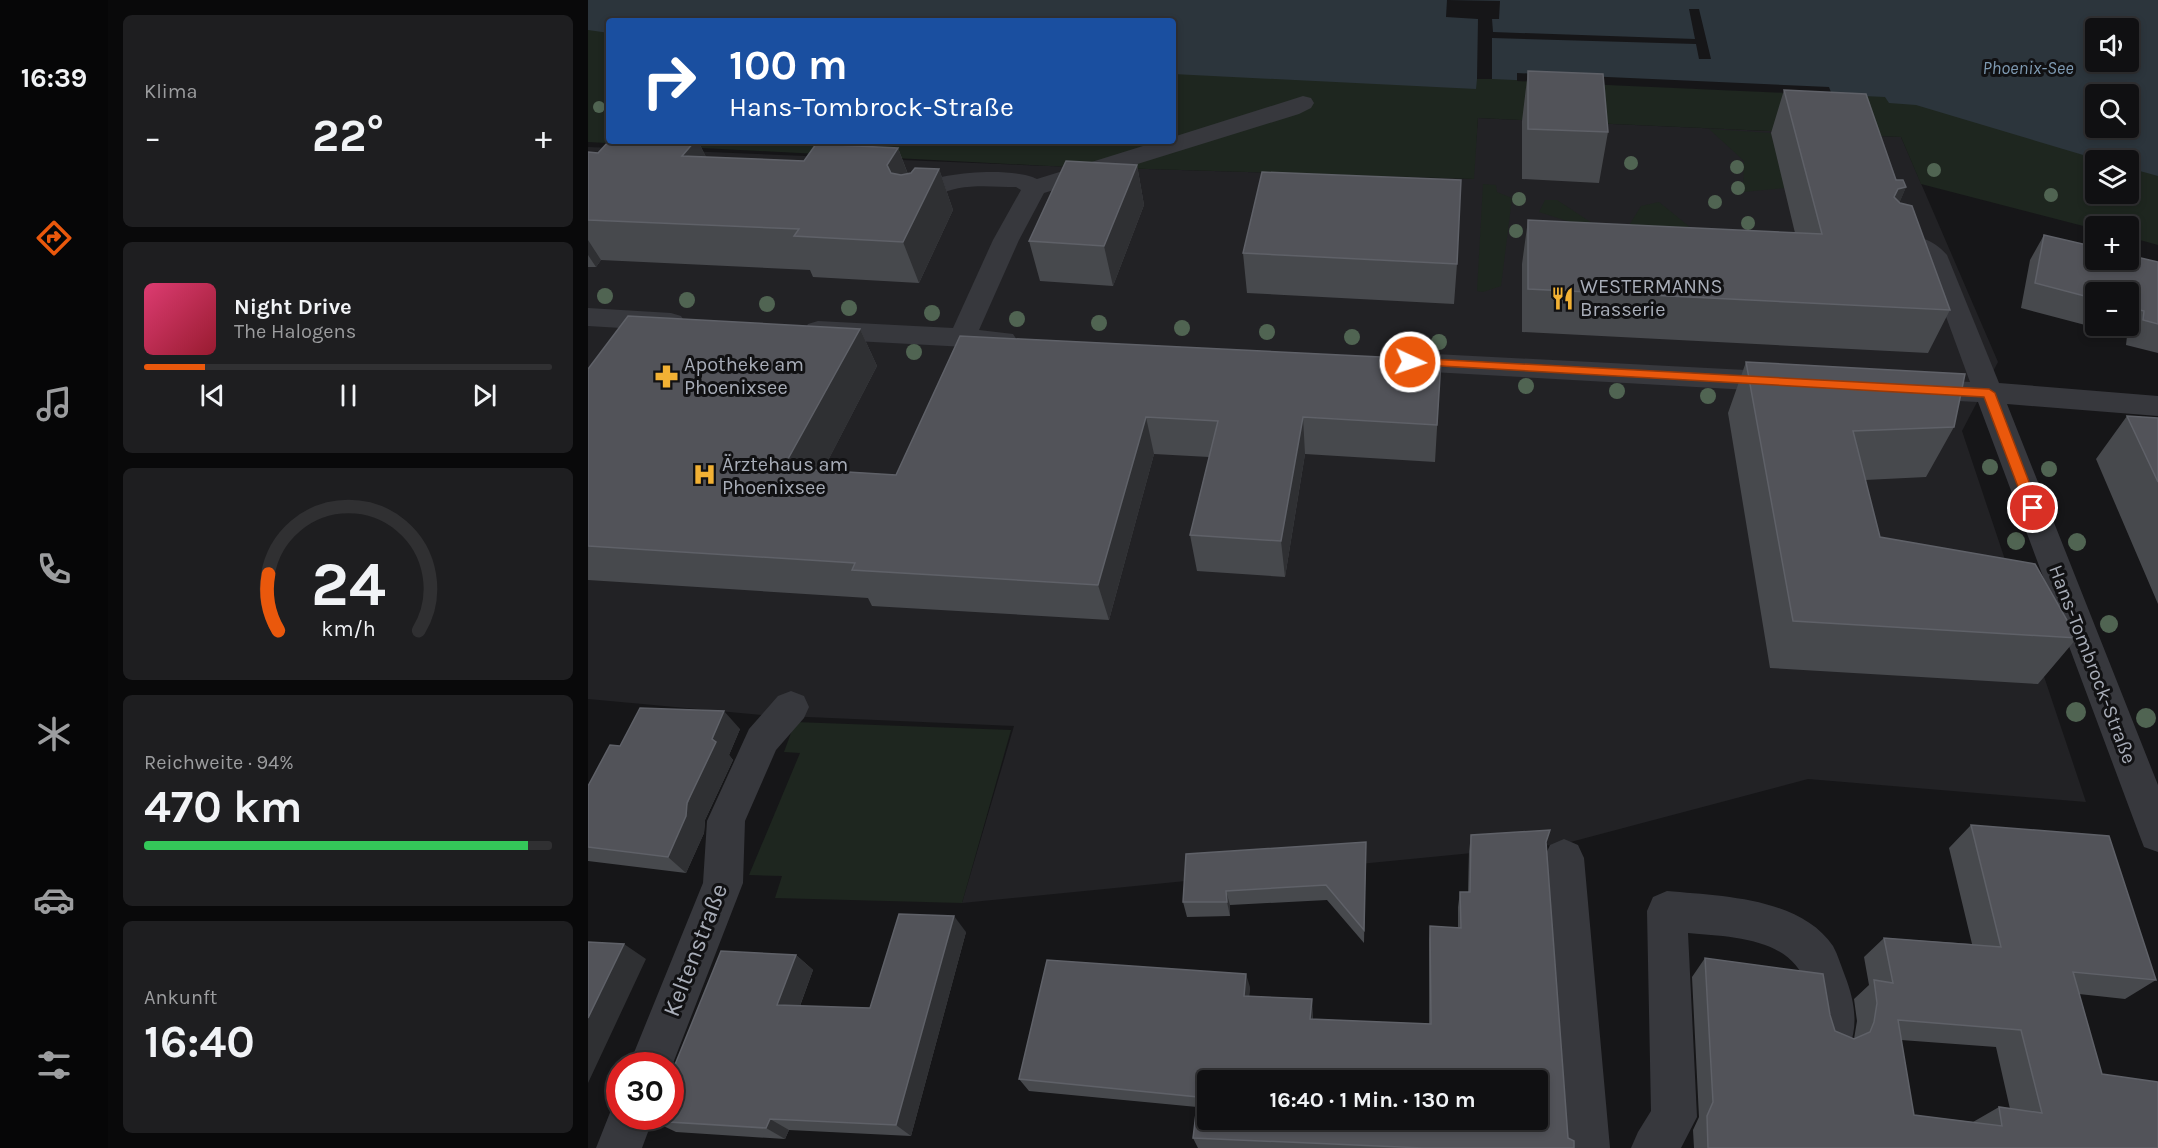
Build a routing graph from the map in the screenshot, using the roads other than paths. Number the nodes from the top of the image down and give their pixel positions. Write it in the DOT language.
graph roads {
  1 [pos="1303,103"];
  2 [pos="1034,188"];
  3 [pos="916,207"];
  4 [pos="1891,239"];
  5 [pos="588,317"];
  6 [pos="701,323"];
  7 [pos="796,328"];
  8 [pos="962,338"];
  9 [pos="1032,341"];
  10 [pos="1374,360"];
  11 [pos="1812,384"];
  12 [pos="1895,388"];
  13 [pos="1989,393"];
  14 [pos="2158,406"];
  15 [pos="791,707"];
  16 [pos="2158,834"];
  17 [pos="1564,858"];
  18 [pos="1834,1032"];
  19 [pos="656,1052"];
  20 [pos="626,1130"];
  21 [pos="619,1148"];
  22 [pos="1587,1148"];
  23 [pos="1654,1148"];
  1 -- 2 [label="street"];
  2 -- 3 [label="street"];
  2 -- 8 [label="street"];
  4 -- 13 [label="street, Hans-Tombrock-Straße"];
  5 -- 6 [label="street"];
  7 -- 8 [label="street"];
  8 -- 9 [label="street"];
  10 -- 11 [label="street"];
  12 -- 13 [label="street"];
  13 -- 14 [label="street"];
  13 -- 16 [label="street, Hans-Tombrock-Straße"];
  15 -- 19 [label="street, Keltenstraße"];
  17 -- 22 [label="street"];
  18 -- 23 [label="street"];
  20 -- 21 [label="street"];
}
